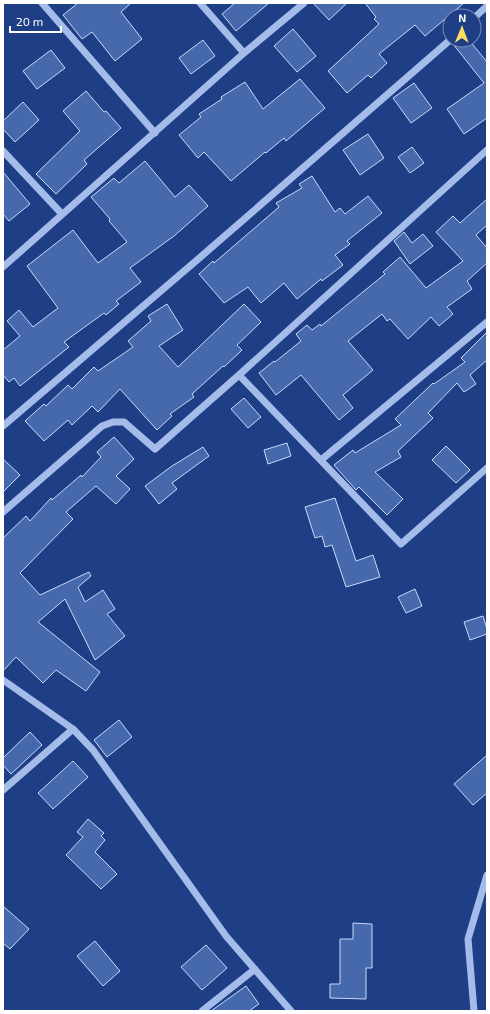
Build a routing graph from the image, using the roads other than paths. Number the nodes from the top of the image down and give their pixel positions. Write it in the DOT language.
graph roads {
  1 [pos="42,3"];
  2 [pos="200,3"];
  3 [pos="304,3"];
  4 [pos="442,47"];
  5 [pos="244,53"];
  6 [pos="155,133"];
  7 [pos="487,150"];
  8 [pos="3,151"];
  9 [pos="62,214"];
  10 [pos="3,267"];
  11 [pos="487,322"];
  12 [pos="240,375"];
  13 [pos="3,426"];
  14 [pos="321,460"];
  15 [pos="487,468"];
  16 [pos="3,512"];
  17 [pos="3,680"];
  18 [pos="73,729"];
  19 [pos="3,790"];
  20 [pos="487,877"];
  21 [pos="255,969"];
  22 [pos="202,1011"];
  23 [pos="291,1011"];
  24 [pos="474,1011"];
  1 -- 6 [label="street"];
  2 -- 5 [label="street"];
  3 -- 5 [label="street"];
  4 -- 13 [label="street"];
  5 -- 6 [label="street"];
  6 -- 9 [label="street"];
  7 -- 12 [label="street"];
  8 -- 9 [label="street"];
  9 -- 10 [label="street"];
  11 -- 14 [label="street"];
  12 -- 14 [label="street"];
  12 -- 16 [label="street"];
  14 -- 15 [label="street"];
  17 -- 18 [label="street"];
  18 -- 19 [label="street"];
  18 -- 21 [label="street"];
  20 -- 24 [label="street"];
  21 -- 22 [label="street"];
  21 -- 23 [label="street"];
}
